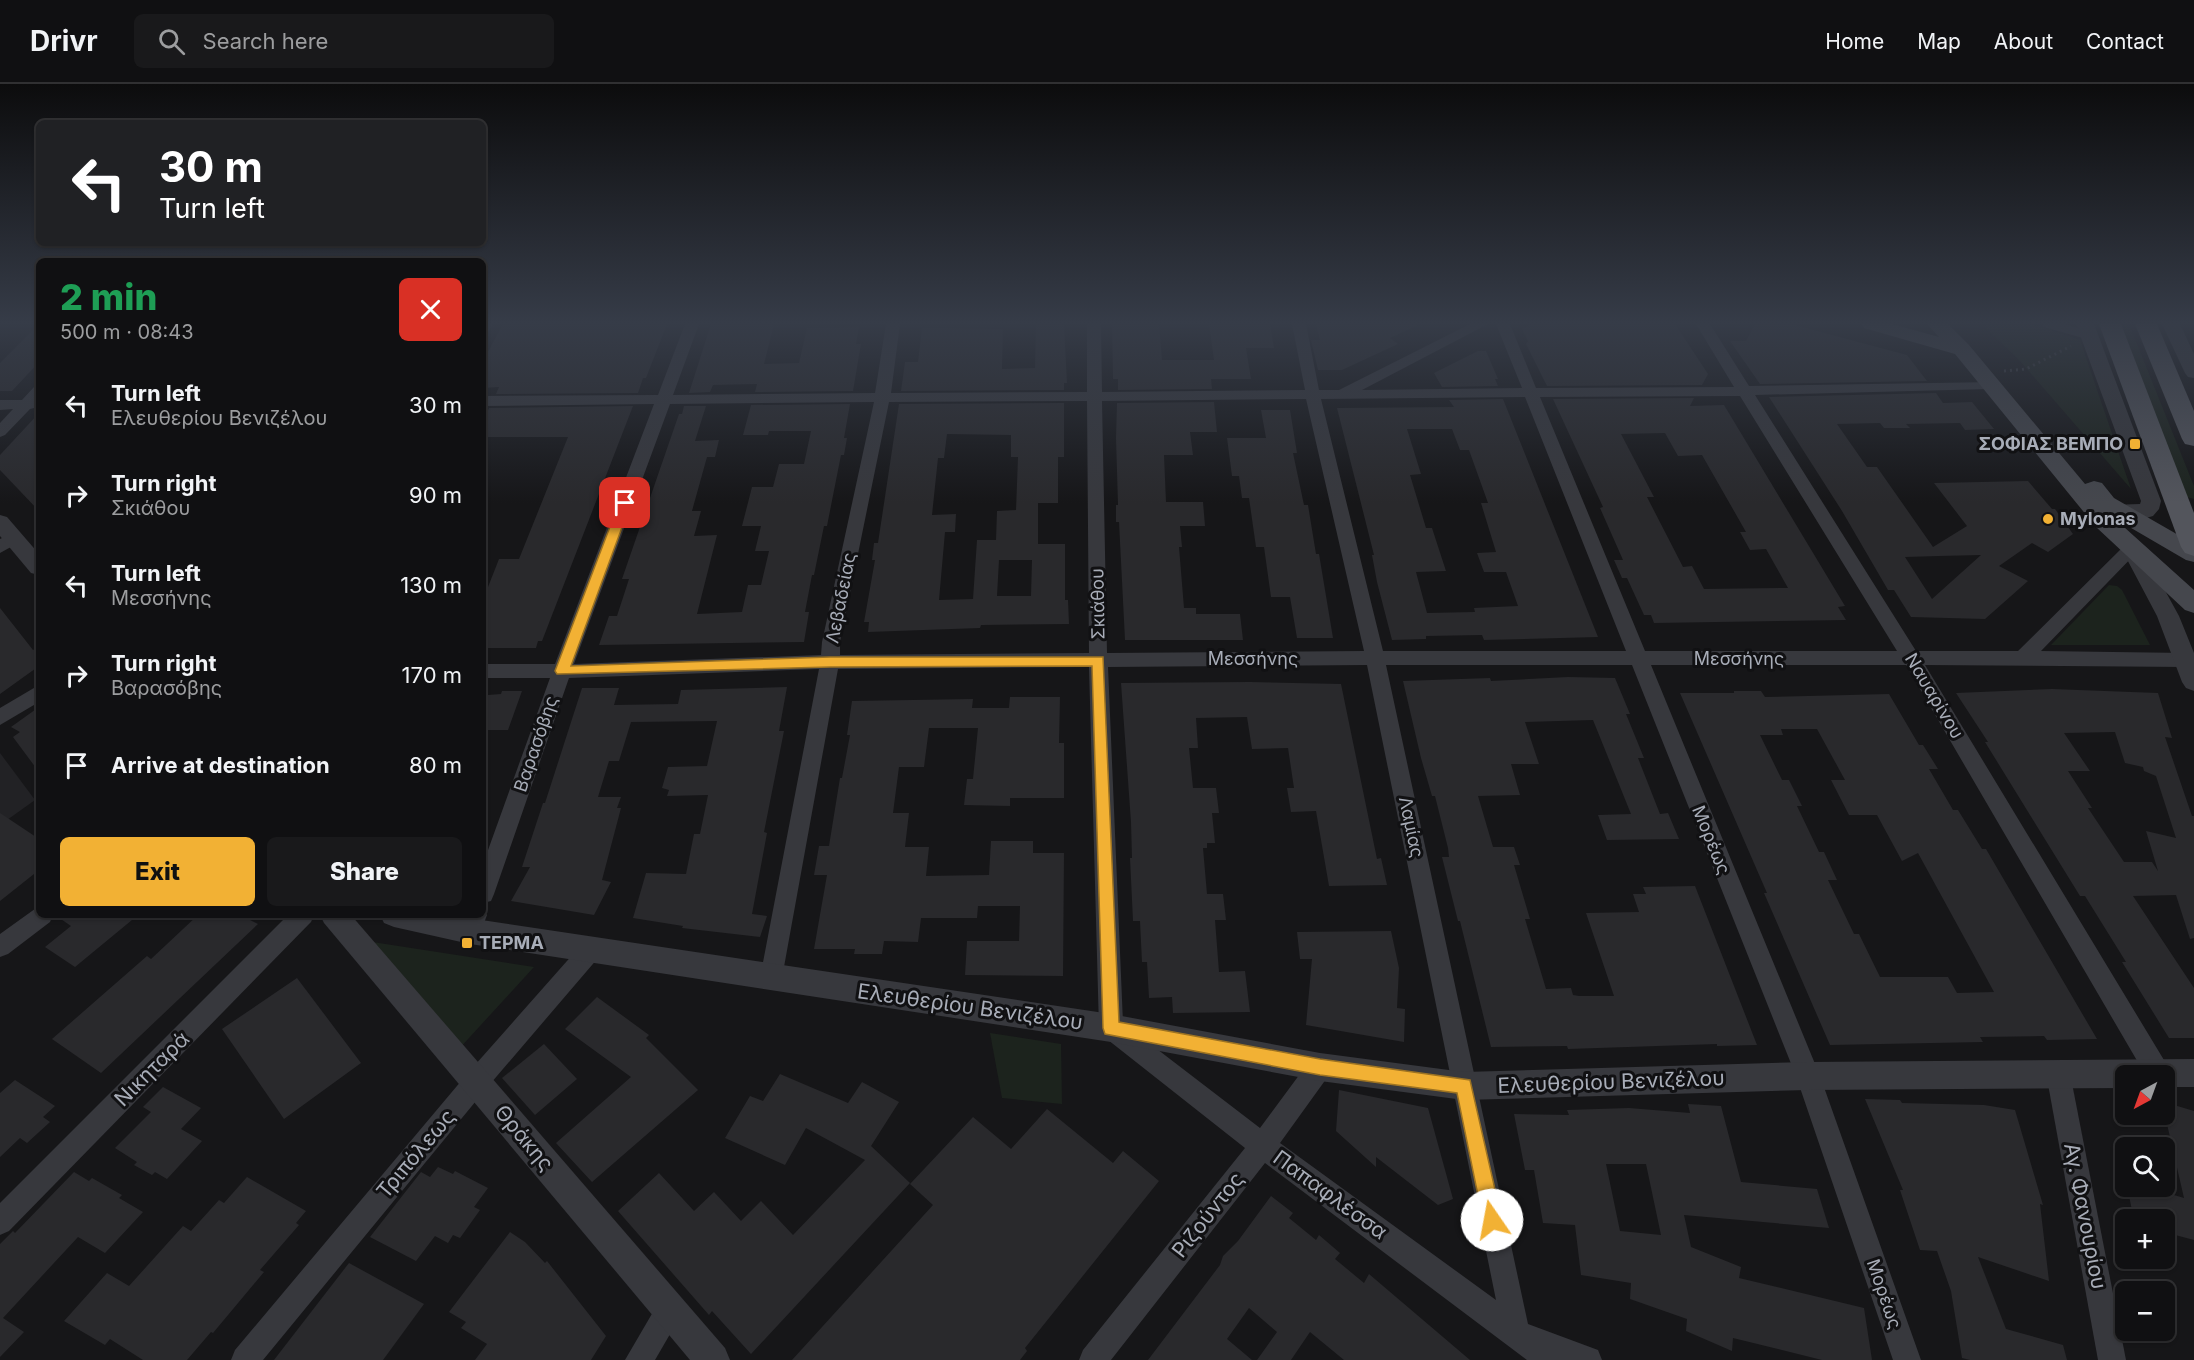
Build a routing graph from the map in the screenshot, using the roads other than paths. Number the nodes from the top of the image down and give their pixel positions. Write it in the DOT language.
graph roads {
  1 [pos="669,384"];
  2 [pos="883,384"];
  3 [pos="1095,384"];
  4 [pos="1310,384"];
  5 [pos="1362,384"];
  6 [pos="1528,384"];
  7 [pos="1740,384"];
  8 [pos="1833,384"];
  9 [pos="2002,384"];
  10 [pos="2004,384"];
  11 [pos="2113,384"];
  12 [pos="2120,384"];
  13 [pos="2171,384"];
  14 [pos="1745,391"];
  15 [pos="1532,393"];
  16 [pos="1341,394"];
  17 [pos="1312,395"];
  18 [pos="883,397"];
  19 [pos="1095,397"];
  20 [pos="664,398"];
  21 [pos="486,401"];
  22 [pos="32,404"];
  23 [pos="0,405"];
  24 [pos="0,432"];
  25 [pos="2194,439"];
  26 [pos="2117,510"];
  27 [pos="0,522"];
  28 [pos="7,543"];
  29 [pos="2194,547"];
  30 [pos="2132,548"];
  31 [pos="2194,554"];
  32 [pos="36,566"];
  33 [pos="2194,604"];
  34 [pos="1375,658"];
  35 [pos="1911,658"];
  36 [pos="2023,658"];
  37 [pos="1638,660"];
  38 [pos="2186,660"];
  39 [pos="1098,661"];
  40 [pos="830,662"];
  41 [pos="486,671"];
  42 [pos="562,671"];
  43 [pos="2194,682"];
  44 [pos="36,694"];
  45 [pos="0,718"];
  46 [pos="486,886"];
  47 [pos="38,918"];
  48 [pos="300,918"];
  49 [pos="337,918"];
  50 [pos="420,918"];
  51 [pos="473,924"];
  52 [pos="0,947"];
  53 [pos="590,951"];
  54 [pos="771,978"];
  55 [pos="1111,1028"];
  56 [pos="2154,1065"];
  57 [pos="1320,1067"];
  58 [pos="2115,1072"];
  59 [pos="2175,1072"];
  60 [pos="2058,1073"];
  61 [pos="2194,1073"];
  62 [pos="1808,1076"];
  63 [pos="477,1082"];
  64 [pos="1464,1086"];
  65 [pos="1263,1146"];
  66 [pos="0,1222"];
  67 [pos="670,1310"];
  68 [pos="1516,1332"];
  69 [pos="245,1360"];
  70 [pos="639,1360"];
  71 [pos="713,1360"];
  72 [pos="1093,1360"];
  73 [pos="1549,1360"];
  74 [pos="1588,1360"];
  75 [pos="1907,1360"];
  76 [pos="2112,1360"];
  1 -- 20 [label="street, Βαρασόβης"];
  2 -- 18 [label="street, Λεβαδείας"];
  3 -- 19 [label="street, Σκιάθου"];
  4 -- 17 [label="street, Λαμίας"];
  5 -- 16 [label="street"];
  6 -- 15 [label="street, Μορέως"];
  7 -- 14 [label="street, Ναυαρίνου"];
  8 -- 14 [label="street"];
  9 -- 30 [label="main road"];
  10 -- 26 [label="main road"];
  11 -- 26 [label="street"];
  12 -- 29 [label="main road"];
  13 -- 25 [label="main road"];
  14 -- 15 [label="street"];
  14 -- 35 [label="street, Ναυαρίνου"];
  15 -- 16 [label="street"];
  15 -- 37 [label="street, Μορέως"];
  16 -- 17 [label="street"];
  17 -- 19 [label="street"];
  17 -- 34 [label="street, Λαμίας"];
  18 -- 19 [label="street"];
  18 -- 20 [label="street"];
  18 -- 40 [label="street, Λεβαδείας"];
  19 -- 39 [label="street, Σκιάθου"];
  20 -- 21 [label="street"];
  20 -- 42 [label="street, Βαρασόβης"];
  22 -- 23 [label="street"];
  22 -- 24 [label="street"];
  26 -- 31 [label="main road"];
  27 -- 28 [label="street"];
  28 -- 32 [label="street"];
  30 -- 33 [label="main road"];
  30 -- 36 [label="street"];
  30 -- 38 [label="street"];
  34 -- 37 [label="street, Μεσσήνης"];
  34 -- 39 [label="street, Μεσσήνης"];
  34 -- 64 [label="street, Λαμίας"];
  35 -- 36 [label="street, Μεσσήνης"];
  35 -- 37 [label="street, Μεσσήνης"];
  35 -- 56 [label="street, Ναυαρίνου"];
  36 -- 38 [label="street, Μεσσήνης"];
  37 -- 62 [label="street, Μορέως"];
  38 -- 43 [label="street"];
  39 -- 40 [label="street, Μεσσήνης"];
  39 -- 55 [label="street, Σκιάθου"];
  40 -- 42 [label="street, Μεσσήνης"];
  40 -- 54 [label="street, Λεβαδείας"];
  41 -- 42 [label="street, Μεσσήνης"];
  42 -- 46 [label="street, Βαρασόβης"];
  44 -- 45 [label="street"];
  47 -- 52 [label="street"];
  48 -- 66 [label="street, Νικηταρά"];
  49 -- 63 [label="street, Θράκης"];
  50 -- 51 [label="street, Ελευθερίου Βενιζέλου"];
  51 -- 53 [label="street, Ελευθερίου Βενιζέλου"];
  53 -- 54 [label="street, Ελευθερίου Βενιζέλου"];
  53 -- 63 [label="street, Τριπόλεως"];
  54 -- 55 [label="street, Ελευθερίου Βενιζέλου"];
  55 -- 57 [label="street, Ελευθερίου Βενιζέλου"];
  55 -- 65 [label="street, Παπαφλέσσα"];
  57 -- 64 [label="street, Ελευθερίου Βενιζέλου"];
  57 -- 65 [label="street, Ριζούντος"];
  58 -- 60 [label="street, Ελευθερίου Βενιζέλου"];
  59 -- 61 [label="street, Ελευθερίου Βενιζέλου"];
  60 -- 62 [label="street, Ελευθερίου Βενιζέλου"];
  60 -- 76 [label="street, Αγ. Φανουρίου"];
  62 -- 64 [label="street, Ελευθερίου Βενιζέλου"];
  62 -- 75 [label="street, Μορέως"];
  63 -- 67 [label="street, Θράκης"];
  63 -- 69 [label="street, Τριπόλεως"];
  64 -- 68 [label="street, Λαμίας"];
  65 -- 68 [label="street, Παπαφλέσσα"];
  65 -- 72 [label="street, Ριζούντος"];
  67 -- 70 [label="street"];
  67 -- 71 [label="street, Θράκης"];
  68 -- 73 [label="street, Παπαφλέσσα"];
  68 -- 74 [label="street"];
}
